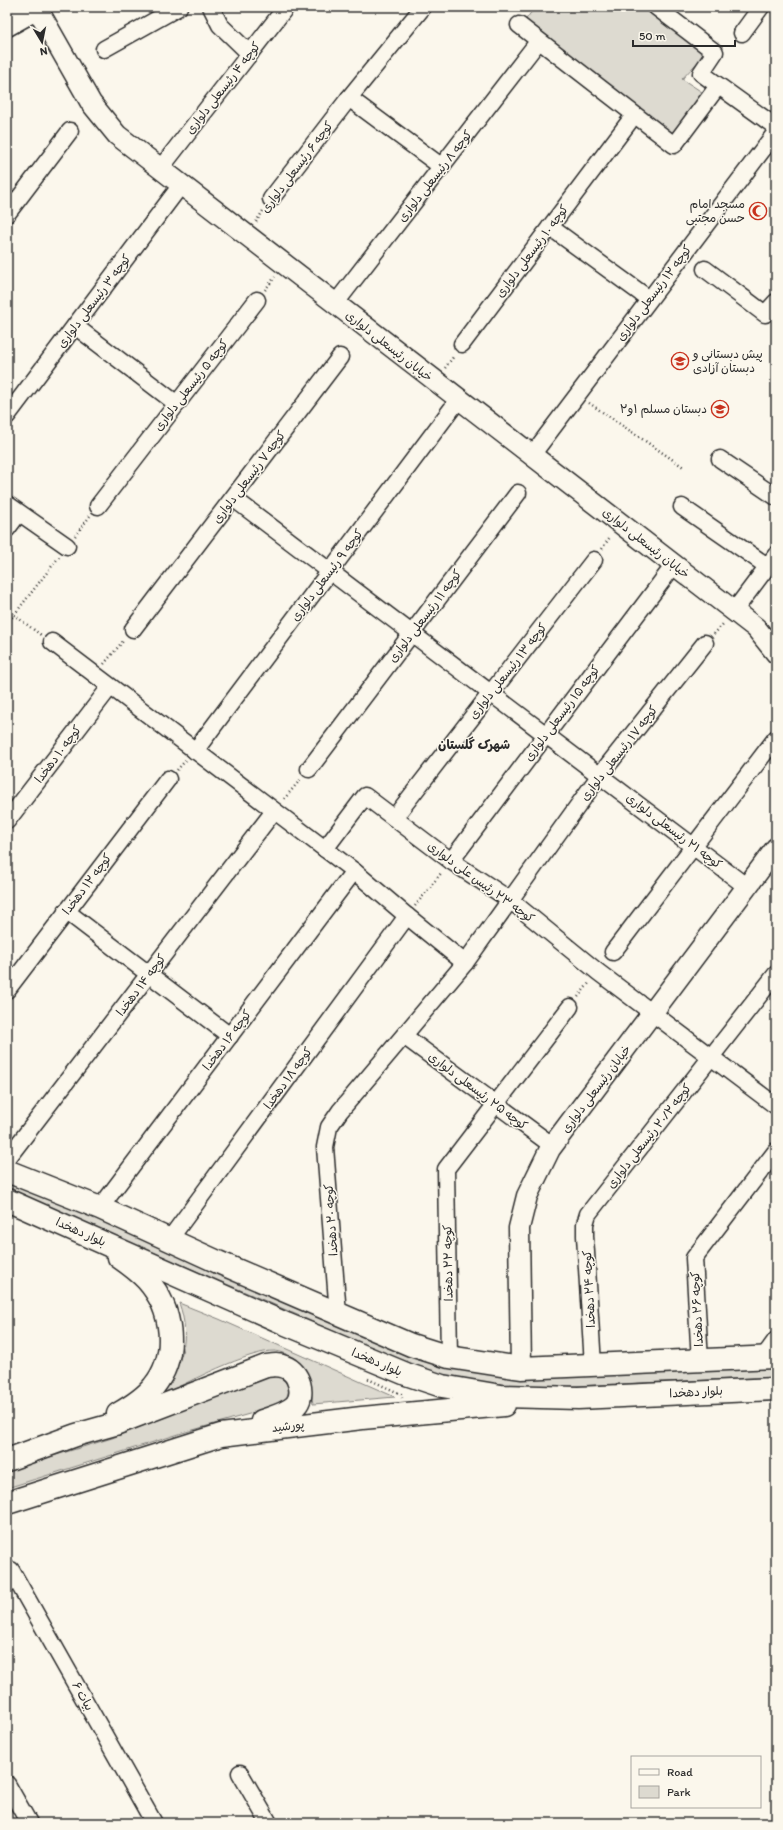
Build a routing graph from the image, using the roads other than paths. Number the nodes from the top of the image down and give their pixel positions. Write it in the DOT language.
graph roads {
  1 [pos="179,7"];
  2 [pos="211,7"];
  3 [pos="286,7"];
  4 [pos="423,7"];
  5 [pos="656,7"];
  6 [pos="761,7"];
  7 [pos="38,8"];
  8 [pos="675,13"];
  9 [pos="7,25"];
  10 [pos="520,25"];
  11 [pos="742,33"];
  12 [pos="534,47"];
  13 [pos="104,49"];
  14 [pos="250,54"];
  15 [pos="718,86"];
  16 [pos="349,98"];
  17 [pos="630,122"];
  18 [pos="776,127"];
  19 [pos="70,131"];
  20 [pos="776,132"];
  21 [pos="442,167"];
  22 [pos="160,169"];
  23 [pos="181,185"];
  24 [pos="271,199"];
  25 [pos="7,214"];
  26 [pos="550,228"];
  27 [pos="705,269"];
  28 [pos="257,300"];
  29 [pos="649,300"];
  30 [pos="776,302"];
  31 [pos="335,304"];
  32 [pos="75,326"];
  33 [pos="462,344"];
  34 [pos="340,357"];
  35 [pos="459,399"];
  36 [pos="177,404"];
  37 [pos="7,416"];
  38 [pos="532,456"];
  39 [pos="720,459"];
  40 [pos="518,493"];
  41 [pos="776,497"];
  42 [pos="233,498"];
  43 [pos="98,506"];
  44 [pos="682,507"];
  45 [pos="13,508"];
  46 [pos="7,529"];
  47 [pos="67,546"];
  48 [pos="594,560"];
  49 [pos="772,561"];
  50 [pos="674,565"];
  51 [pos="330,571"];
  52 [pos="734,611"];
  53 [pos="133,629"];
  54 [pos="412,633"];
  55 [pos="52,642"];
  56 [pos="705,643"];
  57 [pos="776,653"];
  58 [pos="110,686"];
  59 [pos="491,693"];
  60 [pos="546,735"];
  61 [pos="776,738"];
  62 [pos="195,751"];
  63 [pos="309,769"];
  64 [pos="600,775"];
  65 [pos="168,779"];
  66 [pos="274,810"];
  67 [pos="394,818"];
  68 [pos="7,821"];
  69 [pos="694,846"];
  70 [pos="325,849"];
  71 [pos="773,859"];
  72 [pos="451,861"];
  73 [pos="354,871"];
  74 [pos="747,887"];
  75 [pos="510,900"];
  76 [pos="66,911"];
  77 [pos="407,916"];
  78 [pos="613,952"];
  79 [pos="465,962"];
  80 [pos="149,974"];
  81 [pos="776,974"];
  82 [pos="7,990"];
  83 [pos="570,1007"];
  84 [pos="652,1014"];
  85 [pos="230,1036"];
  86 [pos="404,1036"];
  87 [pos="711,1057"];
  88 [pos="495,1105"];
  89 [pos="776,1106"];
  90 [pos="329,1127"];
  91 [pos="552,1146"];
  92 [pos="776,1151"];
  93 [pos="7,1159"];
  94 [pos="7,1171"];
  95 [pos="7,1200"];
  96 [pos="100,1208"];
  97 [pos="588,1214"];
  98 [pos="79,1231"];
  99 [pos="169,1240"];
  100 [pos="338,1314"];
  101 [pos="776,1340"];
  102 [pos="449,1357"];
  103 [pos="769,1358"];
  104 [pos="700,1361"];
  105 [pos="593,1365"];
  106 [pos="521,1368"];
  107 [pos="776,1388"];
  108 [pos="578,1398"];
  109 [pos="76,1435"];
  110 [pos="221,1435"];
  111 [pos="7,1460"];
  112 [pos="7,1503"];
  113 [pos="12,1570"];
  114 [pos="240,1773"];
  115 [pos="7,1784"];
  116 [pos="29,1823"];
  117 [pos="154,1823"];
  118 [pos="269,1823"];
  1 -- 13 [label="street"];
  2 -- 14 [label="street"];
  3 -- 14 [label="street, کوچه ۴ رئیسعلی دلواری"];
  4 -- 16 [label="street, کوچه ۶ رئیسعلی دلواری"];
  5 -- 8 [label="street"];
  6 -- 11 [label="street"];
  7 -- 9 [label="main road"];
  7 -- 22 [label="street, خیابان رئیسعلی دلواری"];
  8 -- 15 [label="street"];
  10 -- 15 [label="street"];
  12 -- 21 [label="street, کوچه ۸ رئیسعلی دلواری"];
  14 -- 22 [label="street, کوچه ۴ رئیسعلی دلواری"];
  15 -- 18 [label="street"];
  16 -- 21 [label="street"];
  16 -- 24 [label="street, کوچه ۶ رئیسعلی دلواری"];
  17 -- 26 [label="street, کوچه ۱۰ رئیسعلی دلواری"];
  19 -- 25 [label="street"];
  20 -- 29 [label="street, کوچه ۱۲ رئیسعلی دلواری"];
  21 -- 31 [label="street, کوچه ۸ رئیسعلی دلواری"];
  22 -- 23 [label="street, خیابان رئیسعلی دلواری"];
  23 -- 31 [label="street, خیابان رئیسعلی دلواری"];
  23 -- 32 [label="street, کوچه ۳ رئیسعلی دلواری"];
  26 -- 29 [label="street"];
  26 -- 33 [label="street, کوچه ۱۰ رئیسعلی دلواری"];
  27 -- 30 [label="street"];
  28 -- 36 [label="street, کوچه ۵ رئیسعلی دلواری"];
  29 -- 38 [label="street, کوچه ۱۲ رئیسعلی دلواری"];
  31 -- 35 [label="street, خیابان رئیسعلی دلواری"];
  32 -- 36 [label="street"];
  32 -- 37 [label="street, کوچه ۳ رئیسعلی دلواری"];
  34 -- 42 [label="street, کوچه ۷ رئیسعلی دلواری"];
  35 -- 38 [label="street, خیابان رئیسعلی دلواری"];
  35 -- 51 [label="street, کوچه ۹ رئیسعلی دلواری"];
  36 -- 43 [label="street, کوچه ۵ رئیسعلی دلواری"];
  38 -- 50 [label="street, خیابان رئیسعلی دلواری"];
  39 -- 41 [label="street"];
  40 -- 54 [label="street, کوچه ۱۱ رئیسعلی دلواری"];
  42 -- 51 [label="street, کوچه ۲۱ رئیسعلی دلواری"];
  42 -- 53 [label="street, کوچه ۷ رئیسعلی دلواری"];
  44 -- 49 [label="street"];
  45 -- 46 [label="street"];
  45 -- 47 [label="street"];
  48 -- 59 [label="street, کوچه ۱۳ رئیسعلی دلواری"];
  49 -- 52 [label="street"];
  50 -- 52 [label="street, خیابان رئیسعلی دلواری"];
  50 -- 60 [label="street, کوچه ۱۵ رئیسعلی دلواری"];
  51 -- 54 [label="street, کوچه ۲۱ رئیسعلی دلواری"];
  51 -- 62 [label="street, کوچه ۹ رئیسعلی دلواری"];
  52 -- 57 [label="street, خیابان رئیسعلی دلواری"];
  54 -- 59 [label="street, کوچه ۲۱ رئیسعلی دلواری"];
  54 -- 63 [label="street, کوچه ۱۱ رئیسعلی دلواری"];
  55 -- 58 [label="street"];
  56 -- 64 [label="street, کوچه ۱۷ رئیسعلی دلواری"];
  58 -- 62 [label="street"];
  58 -- 68 [label="street, کوچه ۱۰ دهخدا"];
  59 -- 60 [label="street, کوچه ۲۱ رئیسعلی دلواری"];
  59 -- 67 [label="street, کوچه ۱۳ رئیسعلی دلواری"];
  60 -- 64 [label="street, کوچه ۲۱ رئیسعلی دلواری"];
  60 -- 72 [label="street, کوچه ۱۵ رئیسعلی دلواری"];
  61 -- 69 [label="street"];
  62 -- 66 [label="street"];
  64 -- 69 [label="street, کوچه ۲۱ رئیسعلی دلواری"];
  64 -- 75 [label="street, کوچه ۱۷ رئیسعلی دلواری"];
  65 -- 76 [label="street, کوچه ۱۲ دهخدا"];
  66 -- 70 [label="street"];
  66 -- 80 [label="street, کوچه ۱۴ دهخدا"];
  67 -- 70 [label="street, کوچه ۲۳ رئیس علی دلواری"];
  67 -- 72 [label="street, کوچه ۲۳ رئیس علی دلواری"];
  69 -- 74 [label="street, کوچه ۲۱ رئیسعلی دلواری"];
  69 -- 78 [label="street"];
  70 -- 73 [label="street"];
  71 -- 74 [label="street, خیابان رئیسعلی دلواری"];
  72 -- 75 [label="street, کوچه ۲۳ رئیس علی دلواری"];
  73 -- 77 [label="street"];
  73 -- 85 [label="street, کوچه ۱۶ دهخدا"];
  74 -- 84 [label="street, خیابان رئیسعلی دلواری"];
  75 -- 79 [label="street, کوچه ۱۷ رئیسعلی دلواری"];
  75 -- 84 [label="street, کوچه ۲۳ رئیس علی دلواری"];
  76 -- 80 [label="street"];
  76 -- 82 [label="street, کوچه ۱۲ دهخدا"];
  77 -- 79 [label="street"];
  77 -- 99 [label="street, کوچه ۱۸ دهخدا"];
  79 -- 86 [label="street, کوچه ۱۷ رئیسعلی دلواری"];
  80 -- 85 [label="street"];
  80 -- 93 [label="street, کوچه ۱۴ دهخدا"];
  81 -- 87 [label="street, کوچه ۲۰/۲ رئیسعلی دلواری"];
  83 -- 88 [label="street"];
  84 -- 87 [label="street, کوچه ۲۳ رئیس علی دلواری"];
  84 -- 91 [label="street, خیابان رئیسعلی دلواری"];
  85 -- 96 [label="street, کوچه ۱۶ دهخدا"];
  86 -- 88 [label="street, کوچه ۲۵ رئیسعلی دلواری"];
  86 -- 90 [label="street, کوچه ۱۷ رئیسعلی دلواری"];
  87 -- 89 [label="street, کوچه ۲۳ رئیس علی دلواری"];
  87 -- 97 [label="street, کوچه ۲۰/۲ رئیسعلی دلواری"];
  88 -- 91 [label="street, کوچه ۲۵ رئیسعلی دلواری"];
  88 -- 102 [label="street, کوچه ۲۲ دهخدا"];
  90 -- 100 [label="street, کوچه ۲۰ دهخدا"];
  91 -- 106 [label="street, خیابان رئیسعلی دلواری"];
  92 -- 104 [label="street, کوچه ۲۶ دهخدا"];
  94 -- 96 [label="main road"];
  95 -- 98 [label="main road, بلوار دهخدا"];
  96 -- 99 [label="main road"];
  97 -- 105 [label="street, کوچه ۲۴ دهخدا"];
  98 -- 108 [label="main road, بلوار دهخدا"];
  98 -- 109 [label="main road"];
  99 -- 100 [label="main road"];
  100 -- 102 [label="main road"];
  101 -- 103 [label="street"];
  102 -- 106 [label="main road"];
  103 -- 104 [label="main road"];
  104 -- 105 [label="main road"];
  105 -- 106 [label="main road"];
  107 -- 108 [label="main road, بلوار دهخدا"];
  108 -- 110 [label="main road, پورشید"];
  109 -- 110 [label="main road"];
  109 -- 111 [label="main road"];
  110 -- 112 [label="main road, پورشید"];
  113 -- 117 [label="street, بیات ۶"];
  114 -- 118 [label="street"];
  115 -- 116 [label="street"];
}
